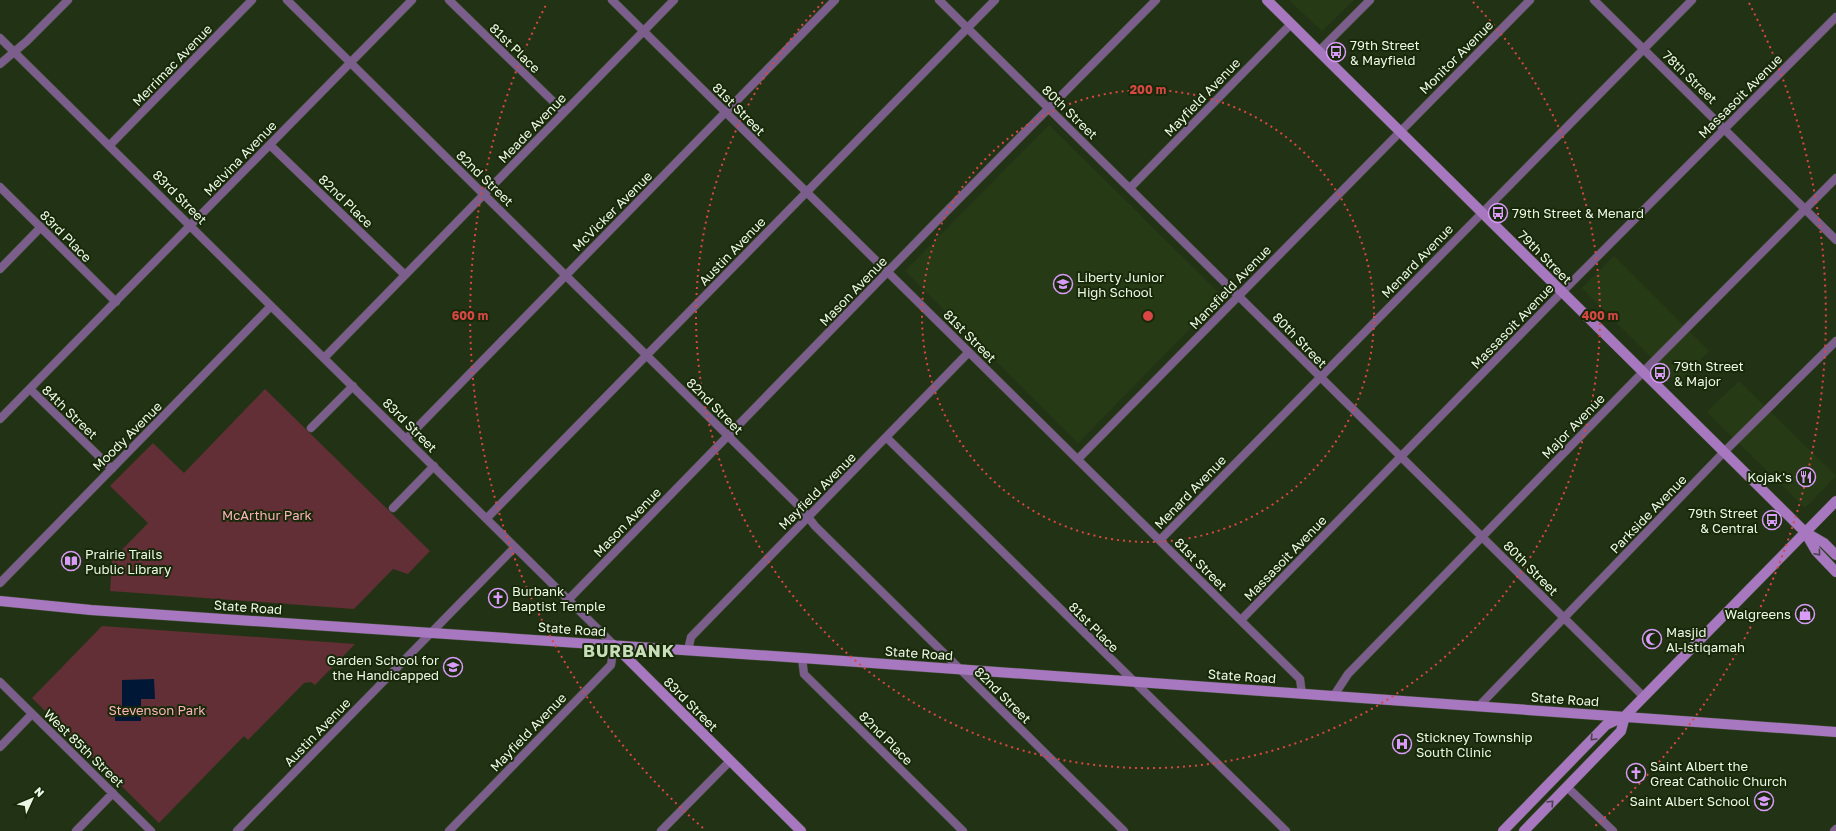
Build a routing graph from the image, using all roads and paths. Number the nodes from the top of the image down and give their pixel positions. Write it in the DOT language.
graph roads {
  1 [pos="68,0"];
  2 [pos="252,0"];
  3 [pos="287,0"];
  4 [pos="412,0"];
  5 [pos="449,0"];
  6 [pos="612,0"];
  7 [pos="674,0"];
  8 [pos="835,0"];
  9 [pos="939,0"];
  10 [pos="995,0"];
  11 [pos="1156,0"];
  12 [pos="1267,0"];
  13 [pos="1370,0"];
  14 [pos="1530,0"];
  15 [pos="1594,0"];
  16 [pos="1692,0"];
  17 [pos="1836,17"];
  18 [pos="1291,24"];
  19 [pos="968,28"];
  20 [pos="643,31"];
  21 [pos="0,38"];
  22 [pos="1644,49"];
  23 [pos="1319,51"];
  24 [pos="14,52"];
  25 [pos="350,63"];
  26 [pos="0,64"];
  27 [pos="1048,108"];
  28 [pos="564,112"];
  29 [pos="726,113"];
  30 [pos="1725,129"];
  31 [pos="1400,131"];
  32 [pos="270,145"];
  33 [pos="109,146"];
  34 [pos="1836,178"];
  35 [pos="0,187"];
  36 [pos="1130,188"];
  37 [pos="807,192"];
  38 [pos="484,194"];
  39 [pos="1805,209"];
  40 [pos="1481,212"];
  41 [pos="190,226"];
  42 [pos="40,227"];
  43 [pos="1836,240"];
  44 [pos="0,269"];
  45 [pos="888,272"];
  46 [pos="405,275"];
  47 [pos="566,275"];
  48 [pos="1562,292"];
  49 [pos="1239,295"];
  50 [pos="116,302"];
  51 [pos="272,306"];
  52 [pos="1836,341"];
  53 [pos="969,352"];
  54 [pos="647,355"];
  55 [pos="324,358"];
  56 [pos="1643,372"];
  57 [pos="1320,377"];
  58 [pos="353,386"];
  59 [pos="30,389"];
  60 [pos="0,419"];
  61 [pos="312,428"];
  62 [pos="728,435"];
  63 [pos="887,438"];
  64 [pos="406,439"];
  65 [pos="1724,452"];
  66 [pos="1401,457"];
  67 [pos="1078,459"];
  68 [pos="434,466"];
  69 [pos="112,469"];
  70 [pos="1836,501"];
  71 [pos="393,508"];
  72 [pos="487,518"];
  73 [pos="808,518"];
  74 [pos="1805,532"];
  75 [pos="1482,536"];
  76 [pos="1160,540"];
  77 [pos="516,547"];
  78 [pos="1836,555"];
  79 [pos="1836,572"];
  80 [pos="0,583"];
  81 [pos="569,599"];
  82 [pos="0,601"];
  83 [pos="1564,618"];
  84 [pos="1241,620"];
  85 [pos="432,632"];
  86 [pos="614,645"];
  87 [pos="688,650"];
  88 [pos="802,658"];
  89 [pos="959,669"];
  90 [pos="1133,681"];
  91 [pos="0,682"];
  92 [pos="1302,694"];
  93 [pos="1333,697"];
  94 [pos="1644,697"];
  95 [pos="1478,706"];
  96 [pos="32,714"];
  97 [pos="1625,716"];
  98 [pos="1836,732"];
  99 [pos="0,747"];
  100 [pos="730,760"];
  101 [pos="1567,786"];
  102 [pos="113,793"];
  103 [pos="1836,829"];
  104 [pos="76,831"];
  105 [pos="151,831"];
  106 [pos="237,831"];
  107 [pos="449,831"];
  108 [pos="661,831"];
  109 [pos="801,831"];
  110 [pos="963,831"];
  111 [pos="1124,831"];
  112 [pos="1286,831"];
  113 [pos="1503,831"];
  114 [pos="1524,831"];
  115 [pos="1613,831"];
  116 [pos="1834,831"];
  1 -- 24 [label="street"];
  2 -- 33 [label="street, Merrimac Avenue"];
  3 -- 25 [label="street, 82nd Street"];
  4 -- 25 [label="street, Melvina Avenue"];
  5 -- 28 [label="street, 81st Place"];
  6 -- 20 [label="street, 81st Street"];
  7 -- 20 [label="street, Meade Avenue"];
  8 -- 29 [label="street, McVicker Avenue"];
  9 -- 19 [label="street, 80th Street"];
  10 -- 19 [label="street, Austin Avenue"];
  11 -- 27 [label="street, Mason Avenue"];
  12 -- 18 [label="street, 79th Street"];
  13 -- 23 [label="street"];
  14 -- 31 [label="street, Monitor Avenue"];
  15 -- 22 [label="street, 78th Street"];
  16 -- 22 [label="street, Menard Avenue"];
  17 -- 30 [label="street, Massasoit Avenue"];
  18 -- 23 [label="street, 79th Street"];
  18 -- 36 [label="street, Mayfield Avenue"];
  19 -- 27 [label="street, 80th Street"];
  19 -- 37 [label="street, Austin Avenue"];
  20 -- 28 [label="street, Meade Avenue"];
  20 -- 29 [label="street, 81st Street"];
  21 -- 24 [label="street, 83rd Street"];
  22 -- 30 [label="street, 78th Street"];
  22 -- 40 [label="street, Menard Avenue"];
  23 -- 31 [label="street, 79th Street"];
  24 -- 26 [label="street"];
  24 -- 33 [label="street, 83rd Street"];
  25 -- 32 [label="street, Melvina Avenue"];
  25 -- 38 [label="street, 82nd Street"];
  27 -- 36 [label="street, 80th Street"];
  27 -- 45 [label="street, Mason Avenue"];
  28 -- 38 [label="street, Meade Avenue"];
  29 -- 37 [label="street, 81st Street"];
  29 -- 47 [label="street, McVicker Avenue"];
  30 -- 39 [label="street, 78th Street"];
  30 -- 48 [label="street, Massasoit Avenue"];
  31 -- 40 [label="street, 79th Street"];
  31 -- 49 [label="street, Mansfield Avenue"];
  32 -- 41 [label="street, Melvina Avenue"];
  32 -- 46 [label="street, 82nd Place"];
  33 -- 41 [label="street, 83rd Street"];
  34 -- 39 [label="street, Major Avenue"];
  35 -- 42 [label="street, 83rd Place"];
  36 -- 49 [label="street, 80th Street"];
  37 -- 45 [label="street, 81st Street"];
  37 -- 54 [label="street, Austin Avenue"];
  38 -- 46 [label="street, Meade Avenue"];
  38 -- 47 [label="street, 82nd Street"];
  39 -- 43 [label="street, 78th Street"];
  39 -- 56 [label="street, Major Avenue"];
  40 -- 48 [label="street, 79th Street"];
  40 -- 57 [label="street, Menard Avenue"];
  41 -- 50 [label="street, Melvina Avenue"];
  41 -- 51 [label="street, 83rd Street"];
  42 -- 44 [label="street"];
  42 -- 50 [label="street, 83rd Place"];
  45 -- 53 [label="street, 81st Street"];
  45 -- 62 [label="street, Mason Avenue"];
  46 -- 55 [label="street, Meade Avenue"];
  47 -- 54 [label="street, 82nd Street"];
  47 -- 64 [label="street, McVicker Avenue"];
  48 -- 56 [label="street, 79th Street"];
  48 -- 66 [label="street, Massasoit Avenue"];
  49 -- 57 [label="street, 80th Street"];
  49 -- 67 [label="street, Mansfield Avenue"];
  50 -- 59 [label="street, Melvina Avenue"];
  51 -- 55 [label="street, 83rd Street"];
  51 -- 69 [label="street, Moody Avenue"];
  52 -- 65 [label="street, Parkside Avenue"];
  53 -- 63 [label="street, Mayfield Avenue"];
  53 -- 67 [label="street, 81st Street"];
  54 -- 62 [label="street, 82nd Street"];
  54 -- 72 [label="street, Austin Avenue"];
  55 -- 58 [label="street, 83rd Street"];
  56 -- 65 [label="street, 79th Street"];
  56 -- 75 [label="street, Major Avenue"];
  57 -- 66 [label="street, 80th Street"];
  57 -- 76 [label="street, Menard Avenue"];
  58 -- 61 [label="street"];
  58 -- 64 [label="street, 83rd Street"];
  59 -- 60 [label="street, Melvina Avenue"];
  59 -- 69 [label="street, 84th Street"];
  62 -- 73 [label="street, 82nd Street"];
  62 -- 81 [label="street, Mason Avenue"];
  63 -- 73 [label="street, Mayfield Avenue"];
  63 -- 90 [label="street, 81st Place"];
  64 -- 68 [label="street, 83rd Street"];
  65 -- 74 [label="street, 79th Street"];
  65 -- 83 [label="street, Parkside Avenue"];
  66 -- 75 [label="street, 80th Street"];
  66 -- 84 [label="street, Massasoit Avenue"];
  67 -- 76 [label="street, 81st Street"];
  68 -- 71 [label="street"];
  68 -- 72 [label="street, 83rd Street"];
  69 -- 80 [label="street, Moody Avenue"];
  70 -- 74 [label="street"];
  72 -- 77 [label="street, 83rd Street"];
  73 -- 87 [label="street, Mayfield Avenue"];
  73 -- 89 [label="street, 82nd Street"];
  74 -- 78 [label="street, 79th Street"];
  74 -- 79 [label="street, 79th Street, one-way"];
  74 -- 94 [label="street"];
  75 -- 83 [label="street, 80th Street"];
  75 -- 93 [label="street, Major Avenue"];
  76 -- 84 [label="street, 81st Street"];
  77 -- 81 [label="street, 83rd Street"];
  77 -- 85 [label="street, Austin Avenue"];
  81 -- 86 [label="street, 83rd Street"];
  82 -- 85 [label="street, State Road"];
  83 -- 94 [label="street, 80th Street"];
  83 -- 95 [label="street, Parkside Avenue"];
  84 -- 92 [label="street, 81st Street"];
  85 -- 86 [label="street, State Road"];
  85 -- 106 [label="street, Austin Avenue"];
  86 -- 87 [label="street, State Road"];
  86 -- 100 [label="street, 83rd Street"];
  86 -- 107 [label="street, Mayfield Avenue"];
  87 -- 88 [label="street, State Road"];
  88 -- 89 [label="street, State Road"];
  88 -- 110 [label="street, 82nd Place"];
  89 -- 90 [label="street, State Road"];
  89 -- 111 [label="street, 82nd Street"];
  90 -- 92 [label="street, State Road"];
  90 -- 112 [label="street, 81st Place"];
  91 -- 96 [label="street, West 85th Street"];
  92 -- 93 [label="street, State Road"];
  93 -- 95 [label="street, State Road"];
  94 -- 97 [label="street"];
  95 -- 97 [label="street, State Road"];
  96 -- 99 [label="street"];
  96 -- 102 [label="street, West 85th Street"];
  97 -- 98 [label="street, State Road"];
  97 -- 101 [label="street"];
  97 -- 113 [label="street, one-way"];
  100 -- 108 [label="street"];
  100 -- 109 [label="street, 83rd Street"];
  114 -- 101 [label="street, one-way"];
  101 -- 115 [label="street"];
  102 -- 104 [label="street"];
  102 -- 105 [label="street, West 85th Street"];
  103 -- 116 [label="street"];
}
